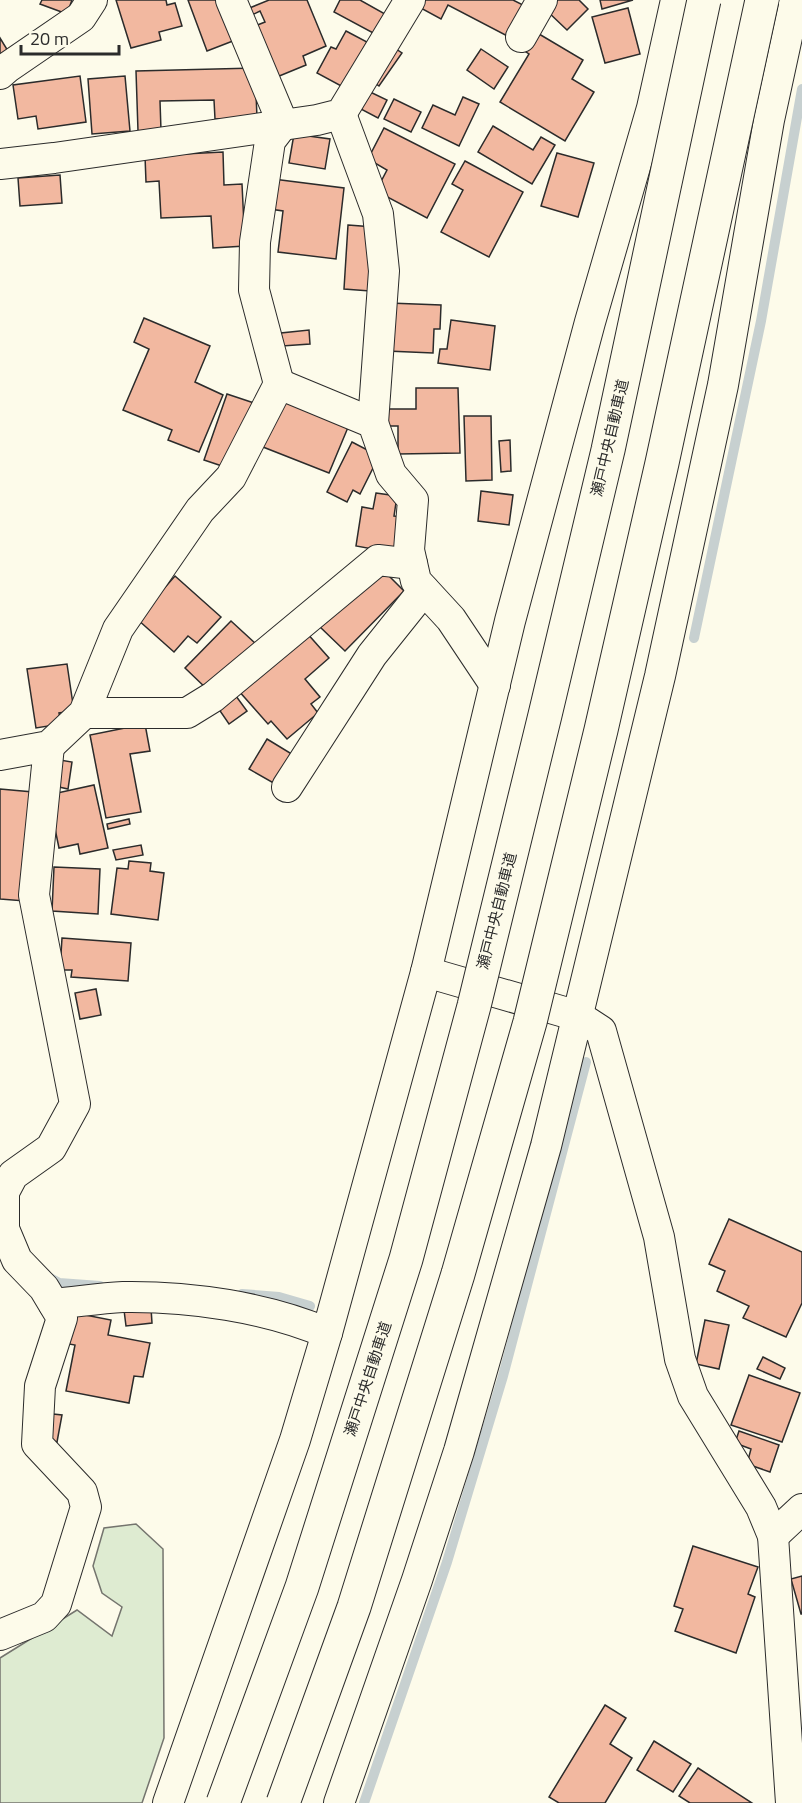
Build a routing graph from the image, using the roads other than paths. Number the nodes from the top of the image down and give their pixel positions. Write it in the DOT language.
graph roads {
  1 [pos="92,0"];
  2 [pos="231,0"];
  3 [pos="410,0"];
  4 [pos="542,0"];
  5 [pos="676,0"];
  6 [pos="704,0"];
  7 [pos="762,0"];
  8 [pos="795,0"];
  9 [pos="521,37"];
  10 [pos="0,74"];
  11 [pos="341,114"];
  12 [pos="283,123"];
  13 [pos="0,164"];
  14 [pos="279,384"];
  15 [pos="372,423"];
  16 [pos="418,577"];
  17 [pos="495,685"];
  18 [pos="84,713"];
  19 [pos="49,746"];
  20 [pos="0,755"];
  21 [pos="287,788"];
  22 [pos="426,972"];
  23 [pos="578,1016"];
  24 [pos="54,1304"];
  25 [pos="327,1333"];
  26 [pos="802,1509"];
  27 [pos="773,1536"];
  28 [pos="0,1635"];
  29 [pos="794,1795"];
  30 [pos="168,1803"];
  31 [pos="223,1803"];
  32 [pos="284,1803"];
  33 [pos="339,1803"];
  1 -- 10 [label="street"];
  2 -- 12 [label="street"];
  3 -- 11 [label="street"];
  4 -- 9 [label="street"];
  5 -- 17 [label="street"];
  6 -- 31 [label="highway, 瀬戸中央自動車道, bridge"];
  7 -- 32 [label="highway, bridge"];
  8 -- 23 [label="street"];
  11 -- 12 [label="street"];
  11 -- 15 [label="street"];
  12 -- 13 [label="street"];
  12 -- 14 [label="street"];
  14 -- 15 [label="street"];
  14 -- 18 [label="street"];
  15 -- 16 [label="street"];
  16 -- 17 [label="street"];
  16 -- 18 [label="street"];
  16 -- 21 [label="street"];
  17 -- 22 [label="street"];
  18 -- 19 [label="street"];
  19 -- 20 [label="street"];
  19 -- 24 [label="street"];
  22 -- 23 [label="street"];
  22 -- 25 [label="street"];
  23 -- 27 [label="street"];
  23 -- 33 [label="street"];
  24 -- 25 [label="street"];
  24 -- 28 [label="street"];
  25 -- 30 [label="street"];
  26 -- 27 [label="street"];
  27 -- 29 [label="street"];
}
